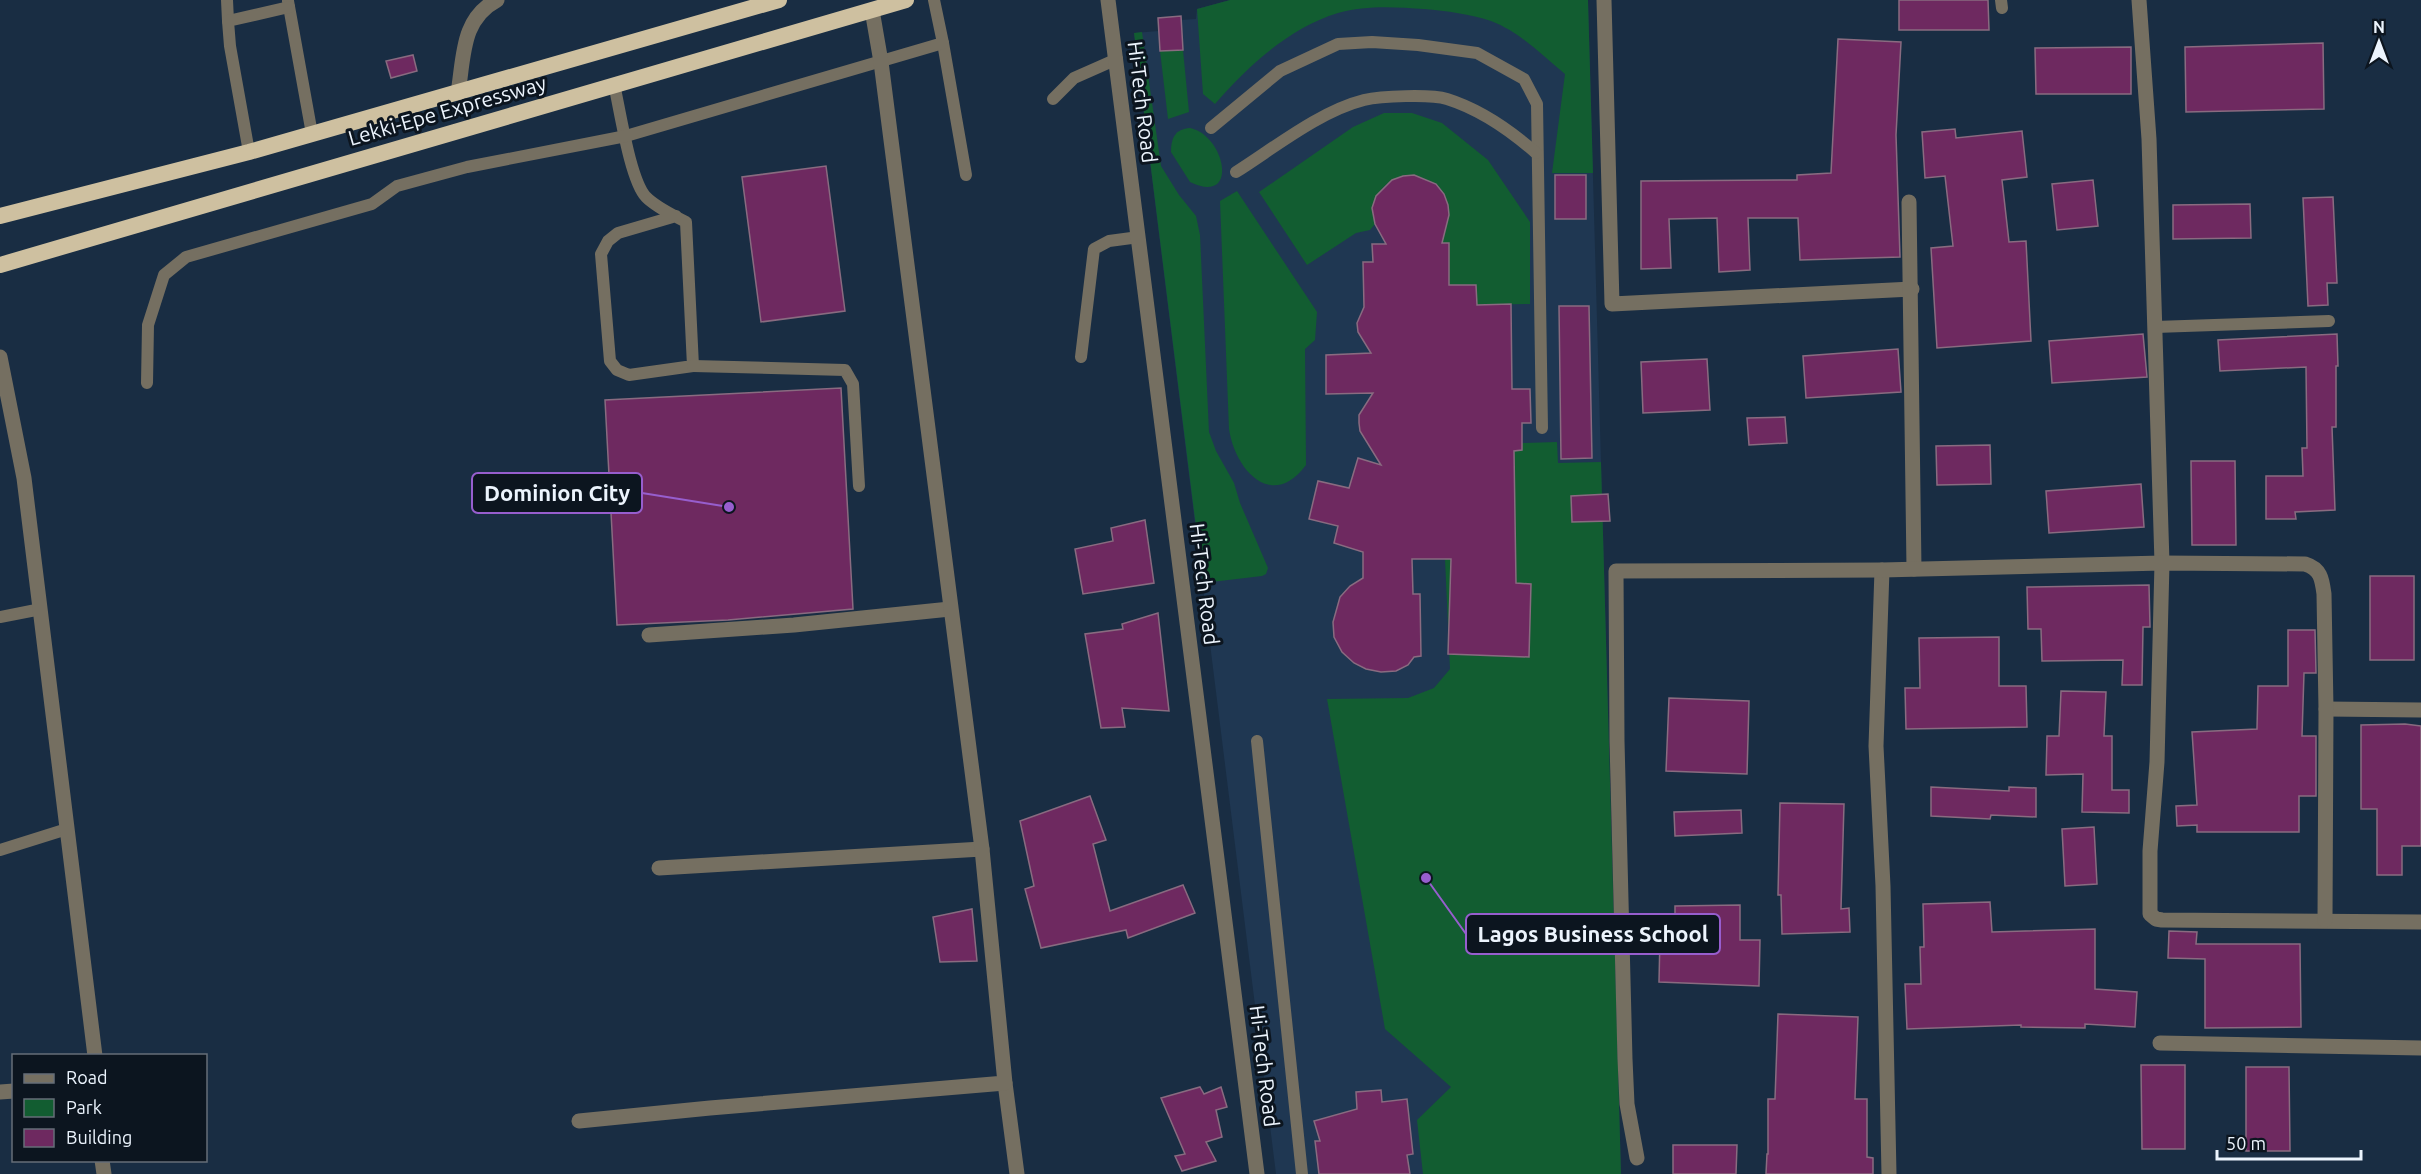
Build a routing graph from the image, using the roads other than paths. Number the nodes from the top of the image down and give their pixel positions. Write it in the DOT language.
graph roads {
  1 [pos="227,0"];
  2 [pos="497,0"];
  3 [pos="779,0"];
  4 [pos="906,0"];
  5 [pos="934,0"];
  6 [pos="1108,0"];
  7 [pos="1604,0"];
  8 [pos="2139,0"];
  9 [pos="289,3"];
  10 [pos="872,10"];
  11 [pos="228,21"];
  12 [pos="943,42"];
  13 [pos="1117,59"];
  14 [pos="880,62"];
  15 [pos="614,84"];
  16 [pos="458,93"];
  17 [pos="1053,99"];
  18 [pos="1211,128"];
  19 [pos="312,134"];
  20 [pos="626,136"];
  21 [pos="249,152"];
  22 [pos="1536,153"];
  23 [pos="1236,172"];
  24 [pos="966,176"];
  25 [pos="1909,202"];
  26 [pos="0,216"];
  27 [pos="676,216"];
  28 [pos="1139,237"];
  29 [pos="0,265"];
  30 [pos="1912,289"];
  31 [pos="2329,321"];
  32 [pos="2155,327"];
  33 [pos="0,357"];
  34 [pos="1081,357"];
  35 [pos="693,366"];
  36 [pos="147,383"];
  37 [pos="1542,428"];
  38 [pos="859,486"];
  39 [pos="2162,563"];
  40 [pos="1914,569"];
  41 [pos="1882,570"];
  42 [pos="41,609"];
  43 [pos="950,609"];
  44 [pos="0,617"];
  45 [pos="649,635"];
  46 [pos="2326,709"];
  47 [pos="2421,710"];
  48 [pos="1257,741"];
  49 [pos="67,829"];
  50 [pos="982,849"];
  51 [pos="0,850"];
  52 [pos="659,868"];
  53 [pos="2325,920"];
  54 [pos="2421,922"];
  55 [pos="2160,1043"];
  56 [pos="2421,1048"];
  57 [pos="95,1054"];
  58 [pos="1005,1083"];
  59 [pos="579,1121"];
  60 [pos="1637,1158"];
  61 [pos="1017,1174"];
  62 [pos="1257,1174"];
  63 [pos="1302,1174"];
  64 [pos="1889,1174"];
  1 -- 11 [label="lane"];
  2 -- 16 [label="street"];
  3 -- 16 [label="highway, Lekki-Epe Expressway"];
  4 -- 10 [label="highway, Lekki-Epe Expressway"];
  5 -- 12 [label="lane"];
  6 -- 13 [label="street, Hi-Tech Road"];
  7 -- 30 [label="street"];
  8 -- 32 [label="street"];
  9 -- 11 [label="lane"];
  9 -- 19 [label="lane"];
  10 -- 14 [label="street"];
  10 -- 15 [label="highway, Lekki-Epe Expressway"];
  11 -- 21 [label="lane"];
  12 -- 14 [label="lane"];
  12 -- 24 [label="lane"];
  13 -- 17 [label="lane"];
  13 -- 28 [label="street, Hi-Tech Road"];
  14 -- 20 [label="lane"];
  14 -- 43 [label="street"];
  15 -- 20 [label="lane"];
  15 -- 29 [label="highway, Lekki-Epe Expressway"];
  16 -- 19 [label="highway, Lekki-Epe Expressway"];
  18 -- 22 [label="lane"];
  19 -- 21 [label="highway, Lekki-Epe Expressway"];
  20 -- 27 [label="lane"];
  20 -- 36 [label="lane"];
  21 -- 26 [label="highway, Lekki-Epe Expressway"];
  22 -- 23 [label="lane"];
  22 -- 37 [label="lane"];
  25 -- 30 [label="street"];
  27 -- 35 [label="lane"];
  27 -- 35 [label="lane"];
  28 -- 34 [label="lane"];
  28 -- 62 [label="street, Hi-Tech Road"];
  30 -- 40 [label="street"];
  31 -- 32 [label="lane"];
  32 -- 39 [label="street"];
  33 -- 42 [label="street"];
  35 -- 38 [label="lane"];
  39 -- 40 [label="street"];
  39 -- 46 [label="street"];
  39 -- 53 [label="street"];
  40 -- 41 [label="street"];
  41 -- 60 [label="street"];
  41 -- 64 [label="street"];
  42 -- 44 [label="lane"];
  42 -- 49 [label="street"];
  43 -- 45 [label="street"];
  43 -- 50 [label="street"];
  46 -- 47 [label="street"];
  46 -- 53 [label="street"];
  48 -- 63 [label="lane"];
  49 -- 51 [label="lane"];
  49 -- 57 [label="street"];
  50 -- 52 [label="street"];
  50 -- 58 [label="street"];
  53 -- 54 [label="street"];
  55 -- 56 [label="street"];
  58 -- 59 [label="street"];
  58 -- 61 [label="street"];
}
